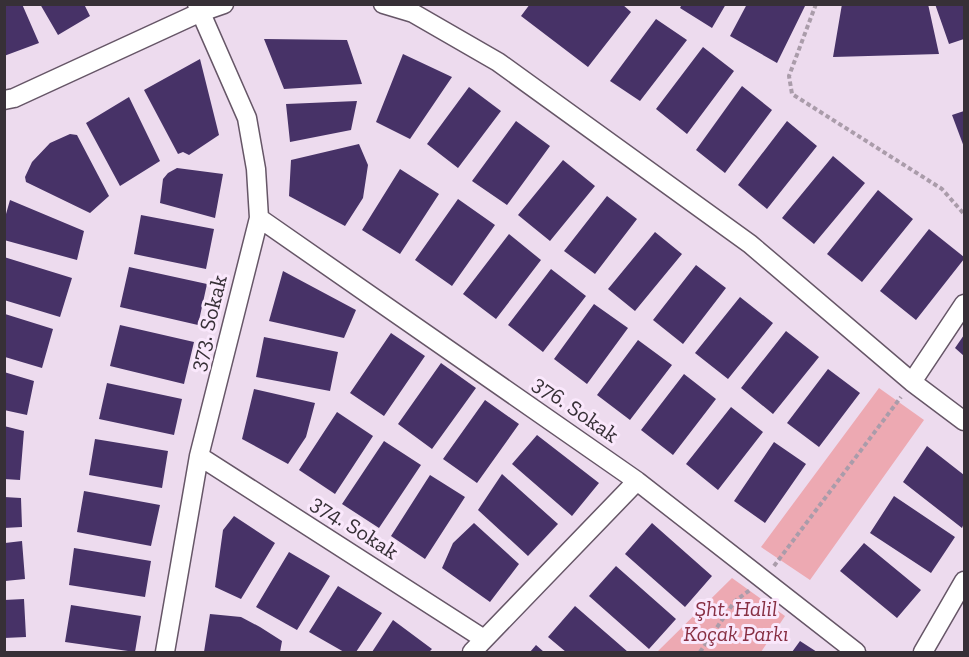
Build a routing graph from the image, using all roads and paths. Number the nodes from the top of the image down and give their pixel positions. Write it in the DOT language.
graph roads {
  1 [pos="224,4"];
  2 [pos="383,4"];
  3 [pos="816,4"];
  4 [pos="199,8"];
  5 [pos="4,100"];
  6 [pos="964,214"];
  7 [pos="258,218"];
  8 [pos="964,304"];
  9 [pos="912,382"];
  10 [pos="964,421"];
  11 [pos="199,456"];
  12 [pos="637,481"];
  13 [pos="964,580"];
  14 [pos="763,581"];
  15 [pos="484,639"];
  16 [pos="165,652"];
  17 [pos="472,652"];
  18 [pos="700,652"];
  19 [pos="856,652"];
  20 [pos="923,652"];
  1 -- 4 [label="street"];
  2 -- 9 [label="street"];
  3 -- 6 [label="path"];
  4 -- 5 [label="street"];
  4 -- 7 [label="street, 373. Sokak"];
  7 -- 11 [label="street, 373. Sokak"];
  7 -- 12 [label="street, 376. Sokak"];
  8 -- 9 [label="street"];
  9 -- 10 [label="street"];
  9 -- 14 [label="path"];
  11 -- 15 [label="street, 374. Sokak"];
  11 -- 16 [label="street, 373. Sokak"];
  12 -- 14 [label="street, 376. Sokak"];
  12 -- 15 [label="street"];
  13 -- 20 [label="street"];
  14 -- 18 [label="path"];
  14 -- 19 [label="street, 376. Sokak"];
  15 -- 17 [label="street"];
}
